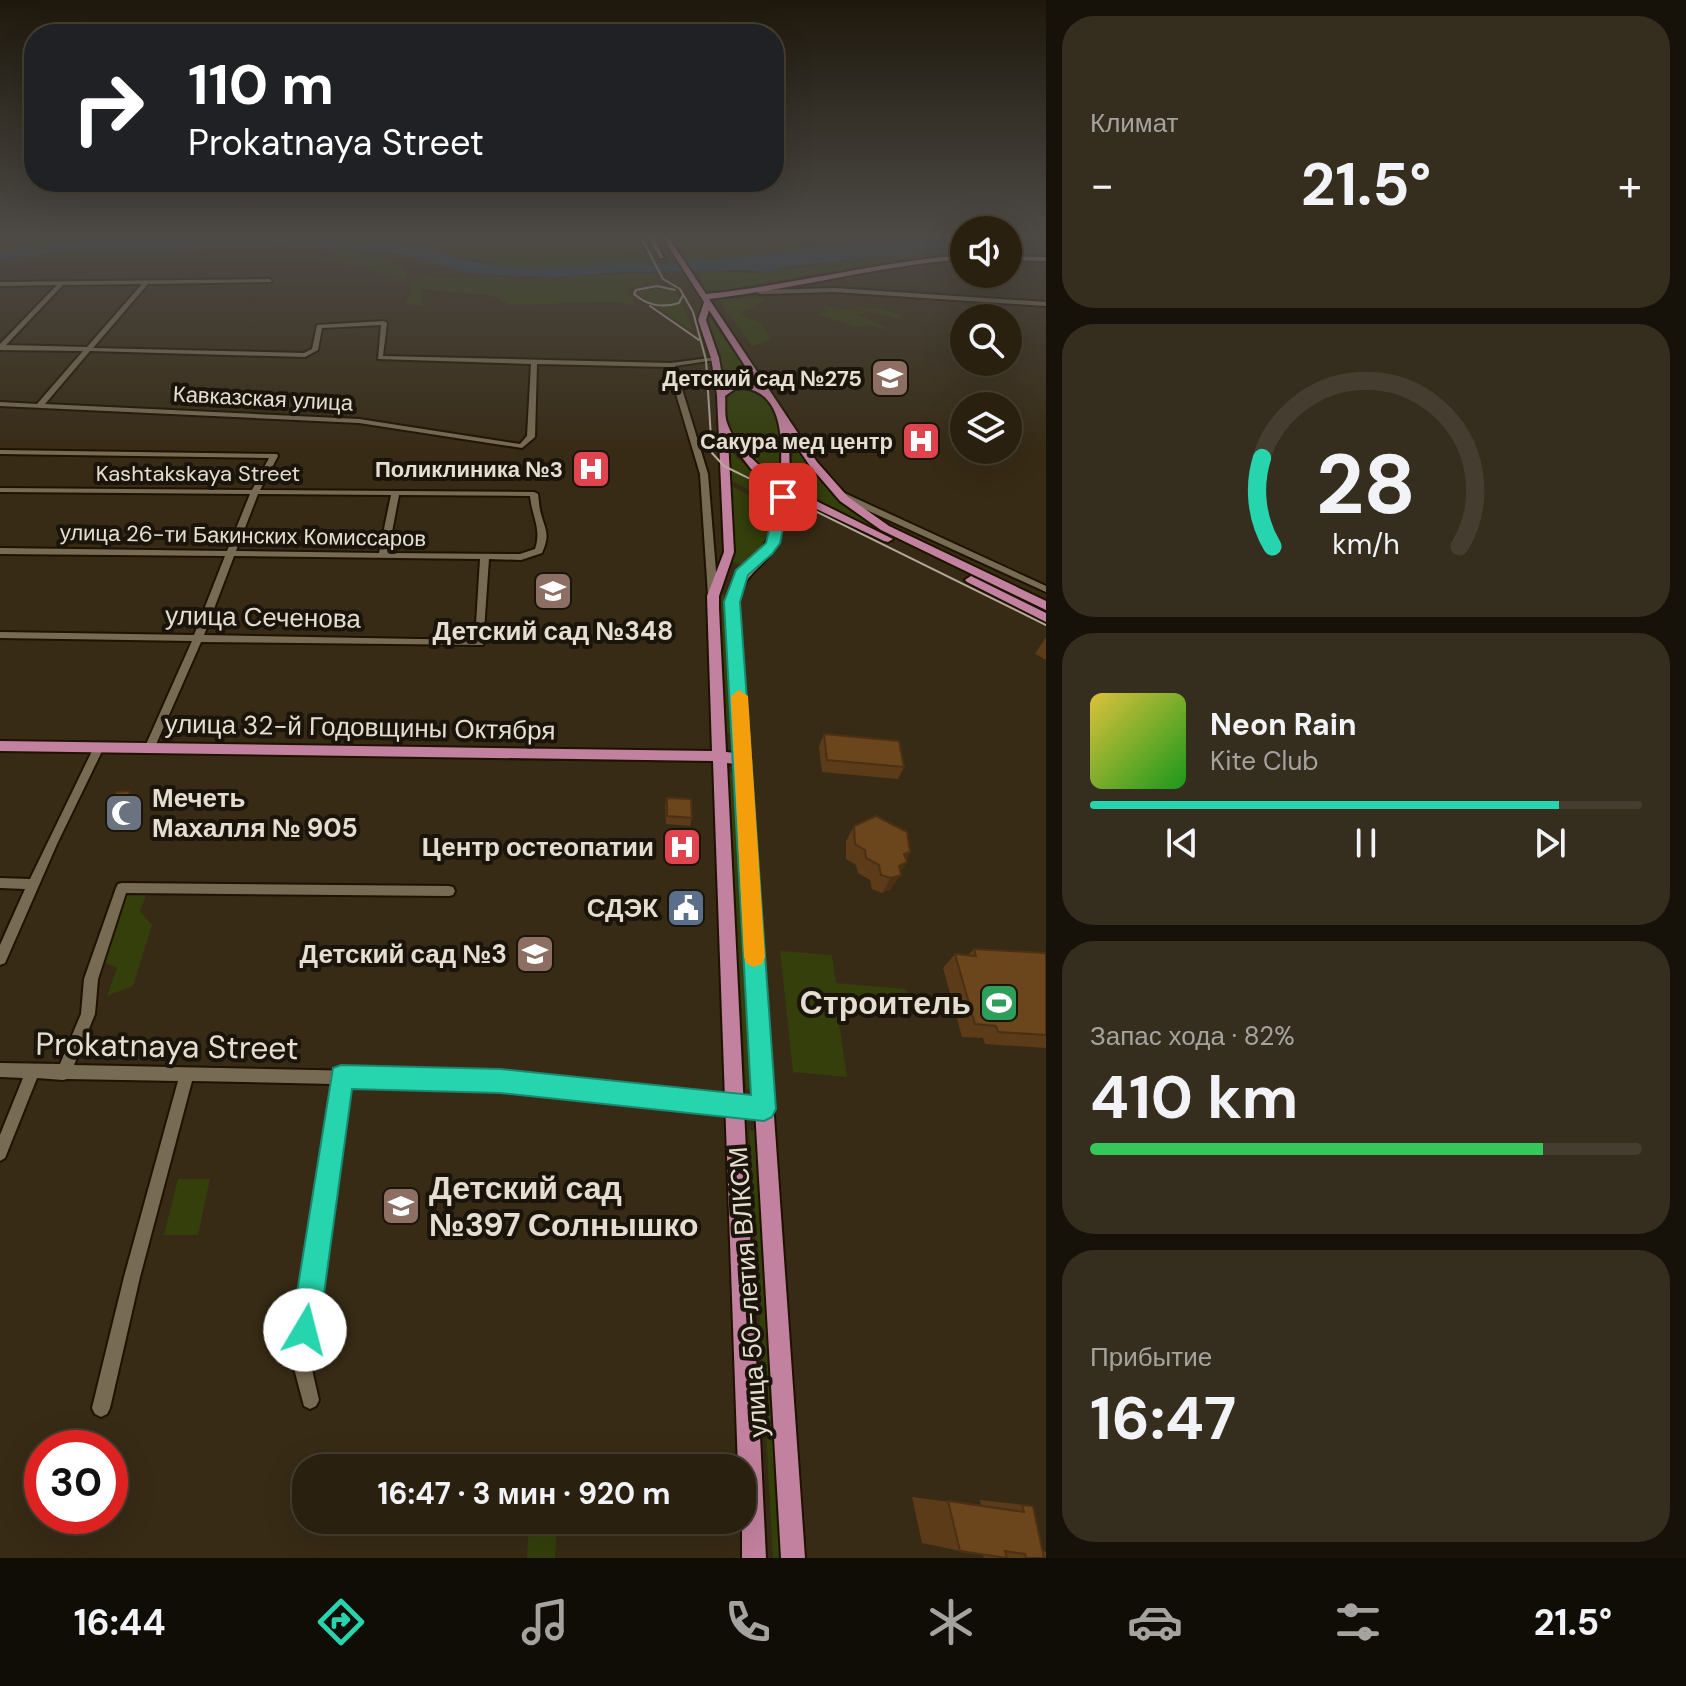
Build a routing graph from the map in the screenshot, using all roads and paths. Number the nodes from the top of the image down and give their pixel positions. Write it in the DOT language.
graph roads {
  1 [pos="38,308"];
  2 [pos="124,308"];
  3 [pos="704,308"];
  4 [pos="711,308"];
  5 [pos="0,347"];
  6 [pos="88,349"];
  7 [pos="715,358"];
  8 [pos="534,361"];
  9 [pos="671,365"];
  10 [pos="721,395"];
  11 [pos="769,395"];
  12 [pos="0,404"];
  13 [pos="40,405"];
  14 [pos="782,417"];
  15 [pos="721,419"];
  16 [pos="0,452"];
  17 [pos="0,490"];
  18 [pos="784,490"];
  19 [pos="255,491"];
  20 [pos="396,492"];
  21 [pos="534,494"];
  22 [pos="838,494"];
  23 [pos="2,554"];
  24 [pos="230,554"];
  25 [pos="383,554"];
  26 [pos="485,556"];
  27 [pos="1046,589"];
  28 [pos="713,596"];
  29 [pos="1046,606"];
  30 [pos="1046,618"];
  31 [pos="0,635"];
  32 [pos="198,638"];
  33 [pos="0,746"];
  34 [pos="99,747"];
  35 [pos="149,749"];
  36 [pos="719,756"];
  37 [pos="743,759"];
  38 [pos="0,883"];
  39 [pos="33,884"];
  40 [pos="449,891"];
  41 [pos="0,959"];
  42 [pos="0,1070"];
  43 [pos="33,1071"];
  44 [pos="63,1073"];
  45 [pos="187,1075"];
  46 [pos="341,1077"];
  47 [pos="734,1106"];
  48 [pos="764,1109"];
  49 [pos="0,1153"];
  50 [pos="310,1400"];
  51 [pos="101,1408"];
  52 [pos="754,1558"];
  53 [pos="793,1558"];
  1 -- 5 [label="street"];
  2 -- 6 [label="street"];
  3 -- 7 [label="main road, улица 50-летия ВЛКСМ"];
  4 -- 11 [label="main road"];
  5 -- 6 [label="street"];
  6 -- 8 [label="street"];
  6 -- 13 [label="street"];
  7 -- 9 [label="street"];
  7 -- 10 [label="main road, улица 50-летия ВЛКСМ"];
  8 -- 9 [label="street"];
  8 -- 13 [label="street, Кавказская улица"];
  9 -- 28 [label="street"];
  10 -- 11 [label="main road"];
  10 -- 15 [label="main road, улица 50-летия ВЛКСМ"];
  11 -- 14 [label="main road"];
  12 -- 13 [label="street, Кавказская улица"];
  14 -- 18 [label="main road, улица 50-летия ВЛКСМ"];
  14 -- 22 [label="main road"];
  15 -- 18 [label="main road"];
  15 -- 28 [label="main road, улица 50-летия ВЛКСМ"];
  16 -- 19 [label="street"];
  17 -- 19 [label="street, Kashtakskaya Street"];
  18 -- 30 [label="main road"];
  18 -- 37 [label="main road, улица 50-летия ВЛКСМ"];
  19 -- 20 [label="street, Kashtakskaya Street"];
  19 -- 24 [label="street"];
  20 -- 21 [label="street, Kashtakskaya Street"];
  20 -- 25 [label="street"];
  21 -- 26 [label="street, улица 26-ти Бакинских Комиссаров"];
  22 -- 27 [label="street"];
  22 -- 29 [label="main road"];
  23 -- 24 [label="street, улица 26-ти Бакинских Комиссаров"];
  24 -- 25 [label="street, улица 26-ти Бакинских Комиссаров"];
  24 -- 32 [label="street"];
  25 -- 26 [label="street, улица 26-ти Бакинских Комиссаров"];
  26 -- 32 [label="street, улица Сеченова"];
  28 -- 36 [label="main road, улица 50-летия ВЛКСМ"];
  31 -- 32 [label="street, улица Сеченова"];
  32 -- 35 [label="street"];
  33 -- 34 [label="main road, улица 32-й Годовщины Октября"];
  34 -- 35 [label="main road, улица 32-й Годовщины Октября"];
  34 -- 39 [label="street"];
  35 -- 36 [label="main road, улица 32-й Годовщины Октября"];
  36 -- 37 [label="main road, улица 32-й Годовщины Октября"];
  36 -- 47 [label="main road, улица 50-летия ВЛКСМ"];
  37 -- 48 [label="main road, улица 50-летия ВЛКСМ"];
  38 -- 39 [label="street"];
  39 -- 41 [label="street"];
  40 -- 44 [label="street"];
  42 -- 43 [label="street, Prokatnaya Street"];
  43 -- 44 [label="street, Prokatnaya Street"];
  43 -- 49 [label="street"];
  44 -- 45 [label="street, Prokatnaya Street"];
  45 -- 46 [label="street, Prokatnaya Street"];
  45 -- 51 [label="street"];
  46 -- 47 [label="street, Prokatnaya Street"];
  46 -- 50 [label="street"];
  47 -- 48 [label="street, Prokatnaya Street"];
  47 -- 52 [label="main road, улица 50-летия ВЛКСМ"];
  48 -- 53 [label="main road, улица 50-летия ВЛКСМ"];
}
